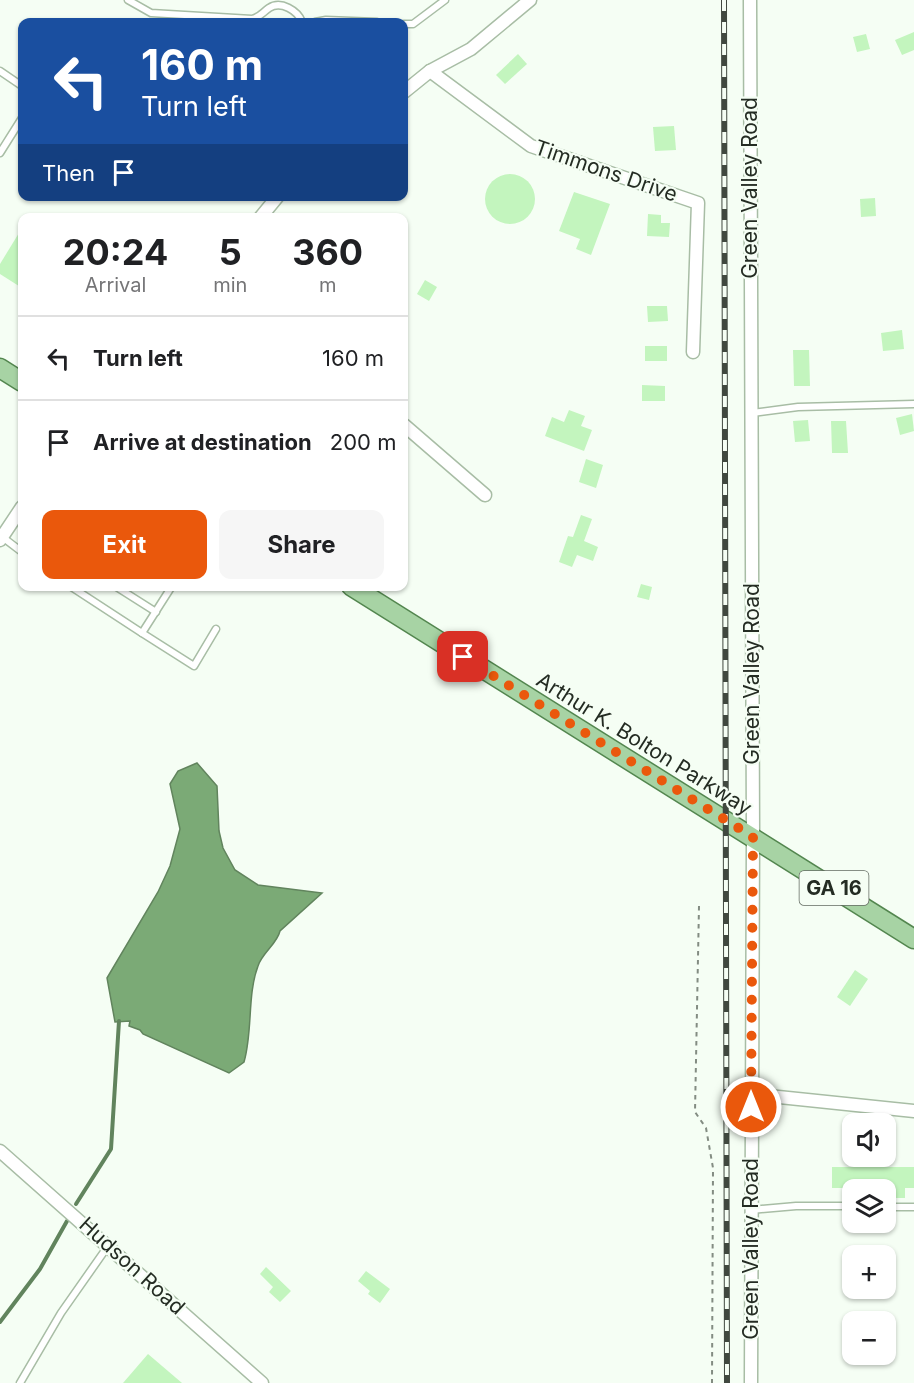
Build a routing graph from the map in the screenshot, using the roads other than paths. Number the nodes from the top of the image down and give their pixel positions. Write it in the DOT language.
graph roads {
  1 [pos="128,0"];
  2 [pos="445,0"];
  3 [pos="530,0"];
  4 [pos="750,0"];
  5 [pos="229,18"];
  6 [pos="261,18"];
  7 [pos="300,18"];
  8 [pos="408,24"];
  9 [pos="0,71"];
  10 [pos="430,71"];
  11 [pos="18,83"];
  12 [pos="408,88"];
  13 [pos="18,124"];
  14 [pos="0,153"];
  15 [pos="274,201"];
  16 [pos="264,213"];
  17 [pos="693,352"];
  18 [pos="0,368"];
  19 [pos="18,379"];
  20 [pos="914,404"];
  21 [pos="751,413"];
  22 [pos="408,428"];
  23 [pos="485,495"];
  24 [pos="18,513"];
  25 [pos="1,537"];
  26 [pos="18,549"];
  27 [pos="78,591"];
  28 [pos="123,591"];
  29 [pos="169,591"];
  30 [pos="359,591"];
  31 [pos="156,612"];
  32 [pos="216,629"];
  33 [pos="142,633"];
  34 [pos="753,837"];
  35 [pos="914,939"];
  36 [pos="750,1094"];
  37 [pos="914,1111"];
  38 [pos="0,1151"];
  39 [pos="842,1206"];
  40 [pos="896,1207"];
  41 [pos="914,1207"];
  42 [pos="750,1210"];
  43 [pos="108,1245"];
  44 [pos="258,1382"];
  45 [pos="20,1383"];
  46 [pos="751,1383"];
  1 -- 5 [label="lane"];
  2 -- 8 [label="lane"];
  3 -- 10 [label="street"];
  4 -- 21 [label="street, Green Valley Road"];
  6 -- 7 [label="lane"];
  9 -- 11 [label="lane"];
  10 -- 12 [label="street"];
  10 -- 17 [label="street, Timmons Drive"];
  13 -- 14 [label="lane"];
  15 -- 16 [label="street"];
  18 -- 19 [label="main road"];
  20 -- 21 [label="lane"];
  21 -- 34 [label="street, Green Valley Road"];
  22 -- 23 [label="street"];
  24 -- 25 [label="street"];
  25 -- 26 [label="lane"];
  27 -- 33 [label="lane"];
  28 -- 31 [label="lane"];
  29 -- 31 [label="lane"];
  30 -- 34 [label="main road, Arthur K. Bolton Parkway / GA 16"];
  31 -- 33 [label="lane"];
  32 -- 33 [label="lane"];
  34 -- 35 [label="main road, Arthur K. Bolton Parkway / GA 16"];
  34 -- 36 [label="street, Green Valley Road"];
  36 -- 37 [label="street"];
  36 -- 42 [label="street, Green Valley Road"];
  38 -- 43 [label="street, Hudson Road"];
  39 -- 42 [label="lane"];
  40 -- 41 [label="lane"];
  42 -- 46 [label="street, Green Valley Road"];
  43 -- 44 [label="street, Hudson Road"];
  43 -- 45 [label="lane"];
}
